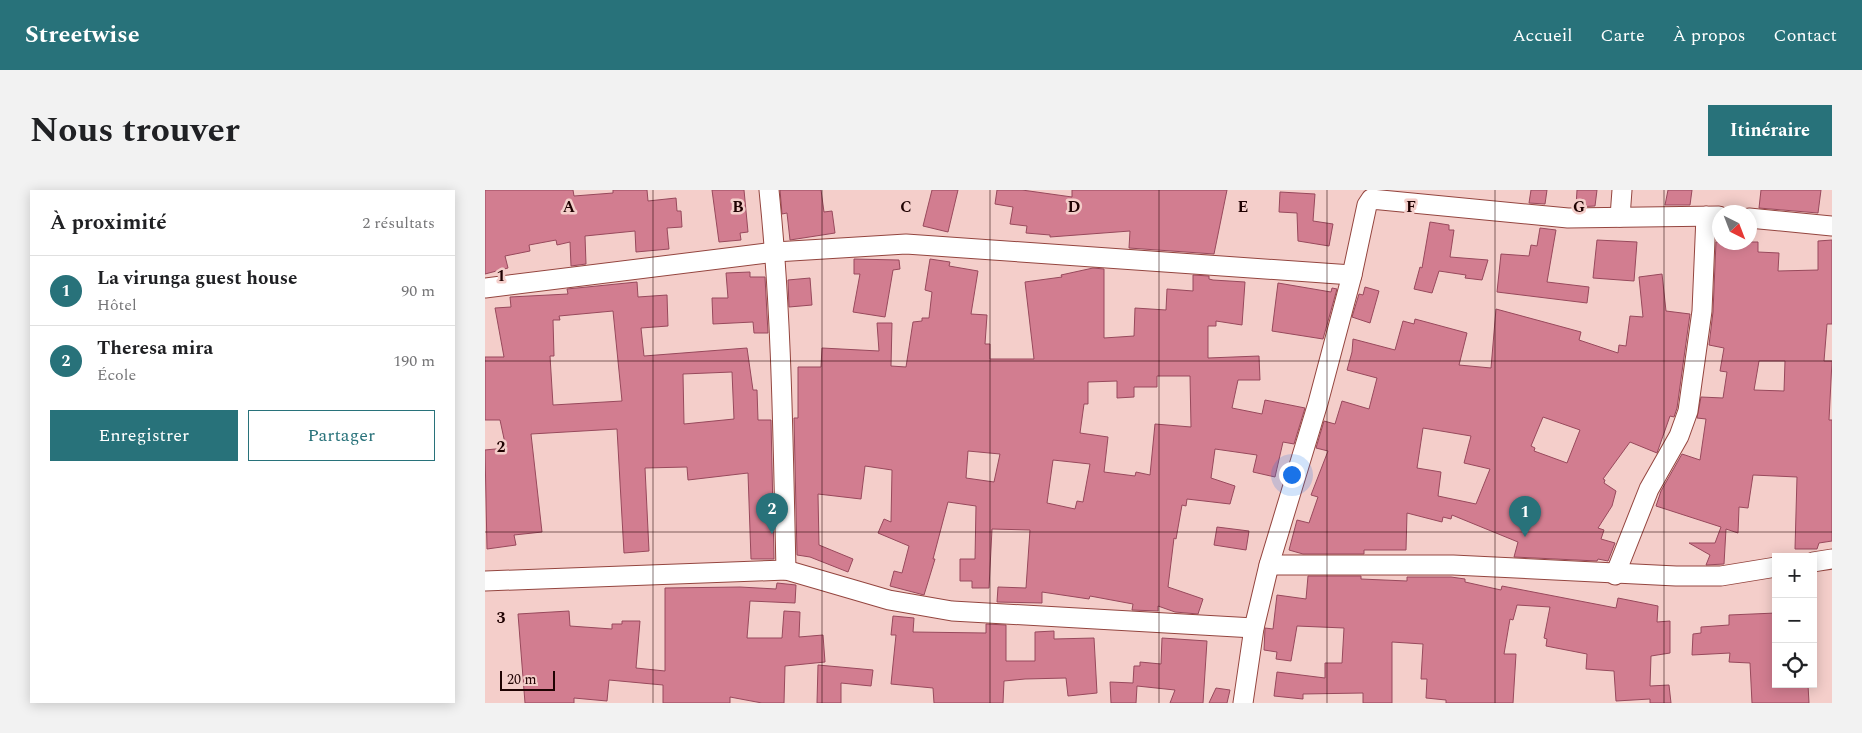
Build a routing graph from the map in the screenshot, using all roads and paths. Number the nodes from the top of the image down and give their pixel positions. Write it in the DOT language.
graph roads {
  1 [pos="769,190"];
  2 [pos="1622,190"];
  3 [pos="1712,216"];
  4 [pos="1620,217"];
  5 [pos="1757,219"];
  6 [pos="1712,225"];
  7 [pos="1832,226"];
  8 [pos="775,252"];
  9 [pos="1352,275"];
  10 [pos="485,288"];
  11 [pos="1832,559"];
  12 [pos="1817,561"];
  13 [pos="1269,565"];
  14 [pos="1772,569"];
  15 [pos="787,570"];
  16 [pos="1615,575"];
  17 [pos="485,582"];
  18 [pos="1254,628"];
  19 [pos="1243,703"];
  1 -- 8 [label="street"];
  2 -- 4 [label="street"];
  3 -- 4 [label="street"];
  4 -- 9 [label="street"];
  5 -- 7 [label="street"];
  6 -- 16 [label="street"];
  8 -- 9 [label="street"];
  8 -- 10 [label="street"];
  8 -- 15 [label="street"];
  9 -- 13 [label="street"];
  11 -- 12 [label="street"];
  13 -- 16 [label="street"];
  13 -- 18 [label="street"];
  14 -- 16 [label="street"];
  15 -- 17 [label="street"];
  15 -- 18 [label="street"];
  18 -- 19 [label="street"];
}
